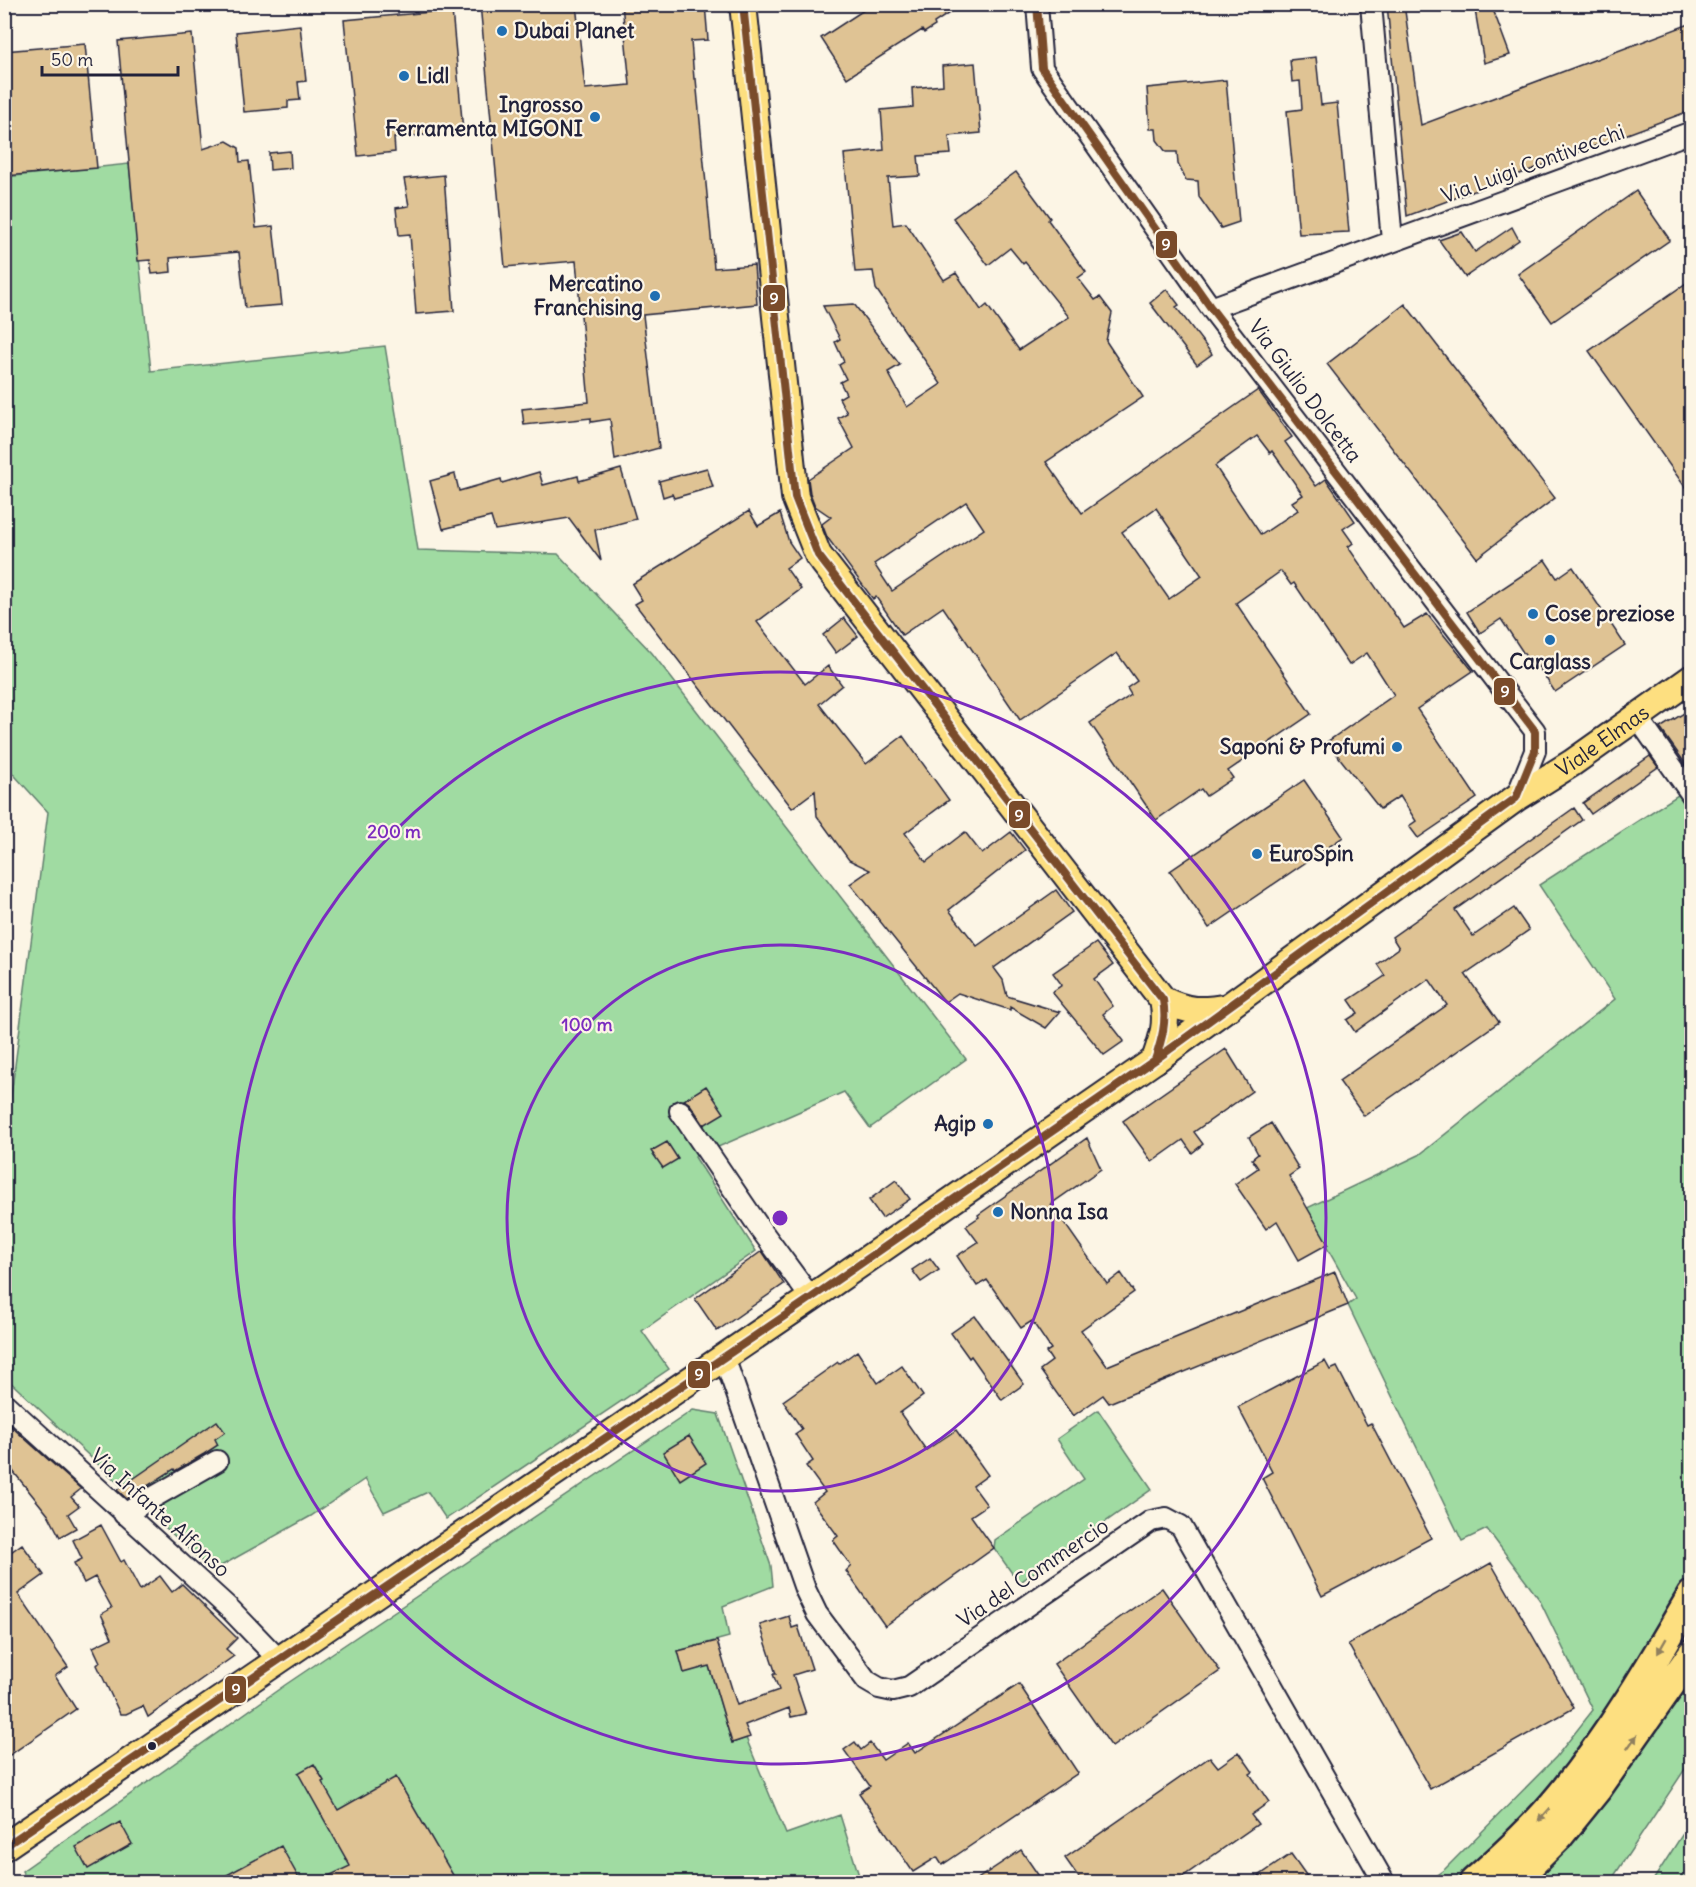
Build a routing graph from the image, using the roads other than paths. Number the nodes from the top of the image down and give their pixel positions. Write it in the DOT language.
graph roads {
  1 [pos="743,4"];
  2 [pos="1037,4"];
  3 [pos="1371,4"];
  4 [pos="1692,132"];
  5 [pos="1392,241"];
  6 [pos="1211,308"];
  7 [pos="1692,678"];
  8 [pos="1637,717"];
  9 [pos="1692,795"];
  10 [pos="1516,798"];
  11 [pos="1163,999"];
  12 [pos="1229,1007"];
  13 [pos="1155,1060"];
  14 [pos="680,1111"];
  15 [pos="811,1298"];
  16 [pos="724,1357"];
  17 [pos="4,1403"];
  18 [pos="217,1461"];
  19 [pos="124,1514"];
  20 [pos="1692,1595"];
  21 [pos="1692,1654"];
  22 [pos="280,1661"];
  23 [pos="1589,1779"];
  24 [pos="5,1845"];
  25 [pos="1384,1882"];
  26 [pos="1474,1882"];
  27 [pos="1513,1882"];
  1 -- 11 [label="main road"];
  2 -- 6 [label="street, Via Giulio Dolcetta"];
  3 -- 5 [label="street"];
  4 -- 5 [label="street, Via Luigi Contivecchi"];
  5 -- 6 [label="street, Via Luigi Contivecchi"];
  6 -- 10 [label="street, Via Giulio Dolcetta"];
  7 -- 8 [label="main road, Viale Elmas"];
  8 -- 9 [label="street"];
  8 -- 10 [label="main road, Viale Elmas"];
  10 -- 12 [label="main road, Viale Elmas"];
  11 -- 12 [label="main road"];
  11 -- 13 [label="main road"];
  12 -- 13 [label="main road, Viale Elmas"];
  13 -- 15 [label="main road, Viale Elmas"];
  14 -- 15 [label="street"];
  15 -- 16 [label="main road, Viale Elmas"];
  16 -- 22 [label="main road, Viale Elmas"];
  16 -- 25 [label="street, Via del Commercio"];
  17 -- 19 [label="street, Via Infante Alfonso"];
  18 -- 19 [label="street"];
  19 -- 22 [label="street, Via Infante Alfonso"];
  20 -- 23 [label="highway, one-way"];
  23 -- 21 [label="highway, one-way"];
  22 -- 24 [label="main road, Viale Elmas"];
  23 -- 26 [label="highway, one-way"];
  23 -- 27 [label="highway"];
}
